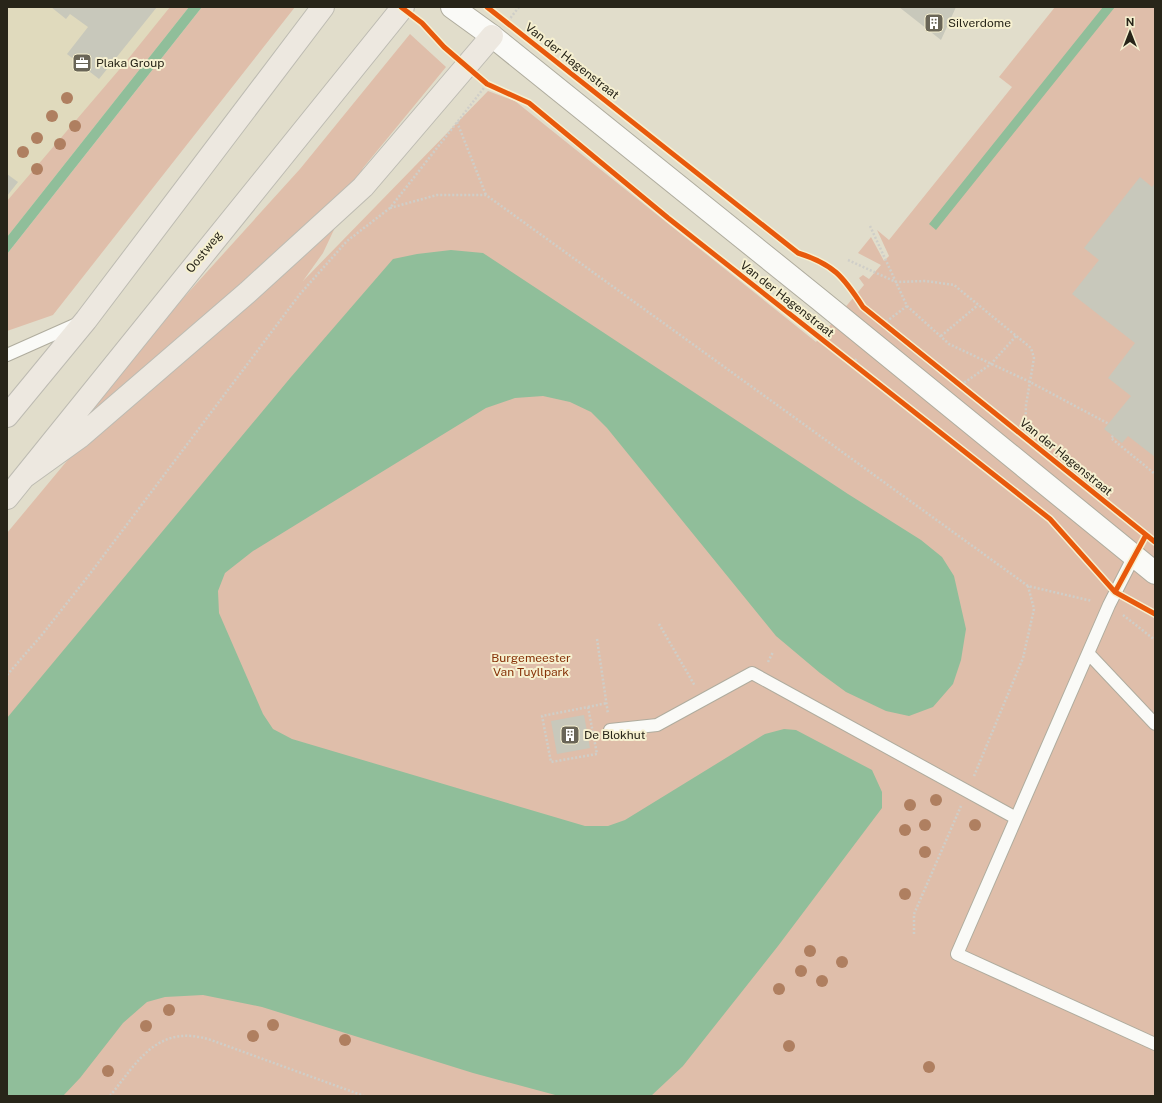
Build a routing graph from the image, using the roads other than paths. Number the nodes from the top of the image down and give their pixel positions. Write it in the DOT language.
graph roads {
  1 [pos="323,7"];
  2 [pos="403,7"];
  3 [pos="452,7"];
  4 [pos="500,26"];
  5 [pos="86,320"];
  6 [pos="7,355"];
  7 [pos="7,416"];
  8 [pos="24,477"];
  9 [pos="7,498"];
  10 [pos="1134,556"];
  11 [pos="1155,573"];
  12 [pos="1088,653"];
  13 [pos="1155,724"];
  14 [pos="610,730"];
  15 [pos="1016,818"];
  16 [pos="1155,1044"];
  1 -- 5 [label="main road"];
  2 -- 8 [label="main road, Oostweg"];
  3 -- 4 [label="street, Van der Hagenstraat"];
  4 -- 8 [label="main road"];
  4 -- 10 [label="street, Van der Hagenstraat"];
  5 -- 6 [label="lane"];
  5 -- 7 [label="main road"];
  8 -- 9 [label="main road, Oostweg"];
  10 -- 11 [label="street, Van der Hagenstraat"];
  10 -- 12 [label="lane"];
  12 -- 13 [label="lane"];
  12 -- 15 [label="lane"];
  14 -- 15 [label="lane"];
  15 -- 16 [label="lane"];
}
